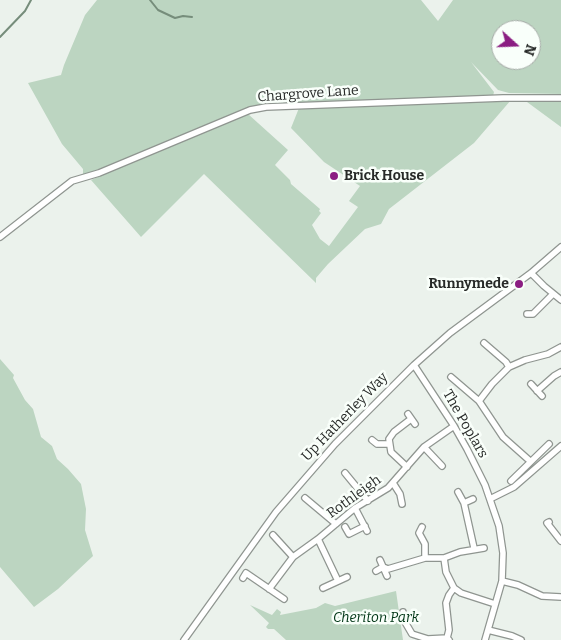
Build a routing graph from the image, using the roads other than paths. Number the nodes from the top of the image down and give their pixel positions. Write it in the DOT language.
graph roads {
  1 [pos="561,98"];
  2 [pos="0,237"];
  3 [pos="561,247"];
  4 [pos="531,272"];
  5 [pos="553,294"];
  6 [pos="561,300"];
  7 [pos="532,315"];
  8 [pos="484,343"];
  9 [pos="561,347"];
  10 [pos="414,365"];
  11 [pos="509,368"];
  12 [pos="561,372"];
  13 [pos="452,380"];
  14 [pos="531,384"];
  15 [pos="537,391"];
  16 [pos="542,396"];
  17 [pos="479,401"];
  18 [pos="412,419"];
  19 [pos="454,426"];
  20 [pos="372,440"];
  21 [pos="389,444"];
  22 [pos="549,444"];
  23 [pos="561,446"];
  24 [pos="424,447"];
  25 [pos="530,461"];
  26 [pos="407,466"];
  27 [pos="442,466"];
  28 [pos="347,478"];
  29 [pos="511,481"];
  30 [pos="393,483"];
  31 [pos="458,492"];
  32 [pos="305,498"];
  33 [pos="473,499"];
  34 [pos="490,500"];
  35 [pos="368,501"];
  36 [pos="464,503"];
  37 [pos="402,504"];
  38 [pos="355,508"];
  39 [pos="549,522"];
  40 [pos="336,524"];
  41 [pos="345,527"];
  42 [pos="418,532"];
  43 [pos="273,535"];
  44 [pos="318,539"];
  45 [pos="561,541"];
  46 [pos="474,548"];
  47 [pos="484,548"];
  48 [pos="293,557"];
  49 [pos="425,558"];
  50 [pos="444,558"];
  51 [pos="380,560"];
  52 [pos="385,568"];
  53 [pos="376,570"];
  54 [pos="347,577"];
  55 [pos="243,578"];
  56 [pos="338,580"];
  57 [pos="502,581"];
  58 [pos="324,588"];
  59 [pos="454,588"];
  60 [pos="269,589"];
  61 [pos="284,599"];
  62 [pos="556,599"];
  63 [pos="495,604"];
  64 [pos="403,612"];
  65 [pos="488,630"];
  66 [pos="448,639"];
  67 [pos="184,640"];
  68 [pos="485,640"];
  69 [pos="521,640"];
  1 -- 2 [label="street, Chargrove Lane"];
  3 -- 4 [label="street, Up Hatherley Way"];
  4 -- 5 [label="street"];
  4 -- 10 [label="street, Up Hatherley Way"];
  5 -- 6 [label="street"];
  5 -- 7 [label="street"];
  8 -- 11 [label="street"];
  9 -- 11 [label="street"];
  10 -- 19 [label="street, The Poplars"];
  10 -- 67 [label="street, Up Hatherley Way"];
  11 -- 17 [label="street"];
  12 -- 15 [label="street"];
  13 -- 17 [label="street"];
  14 -- 15 [label="street"];
  15 -- 16 [label="street"];
  17 -- 25 [label="street"];
  18 -- 21 [label="street"];
  19 -- 24 [label="street, Rothleigh"];
  19 -- 34 [label="street, The Poplars"];
  20 -- 21 [label="street"];
  21 -- 26 [label="street"];
  22 -- 25 [label="street"];
  23 -- 34 [label="street"];
  24 -- 26 [label="street, Rothleigh"];
  24 -- 27 [label="street"];
  25 -- 29 [label="street"];
  26 -- 30 [label="street, Rothleigh"];
  28 -- 35 [label="street"];
  30 -- 35 [label="street, Rothleigh"];
  30 -- 37 [label="street"];
  31 -- 36 [label="street"];
  32 -- 40 [label="street"];
  33 -- 36 [label="street"];
  34 -- 57 [label="street, The Poplars"];
  35 -- 38 [label="street, Rothleigh"];
  36 -- 46 [label="street"];
  38 -- 40 [label="street, Rothleigh"];
  38 -- 41 [label="street"];
  39 -- 45 [label="street"];
  40 -- 44 [label="street, Rothleigh"];
  42 -- 49 [label="street"];
  43 -- 48 [label="street"];
  44 -- 48 [label="street, Rothleigh"];
  44 -- 56 [label="street"];
  46 -- 47 [label="street"];
  46 -- 50 [label="street"];
  48 -- 60 [label="street, Rothleigh"];
  49 -- 50 [label="street"];
  49 -- 52 [label="street"];
  50 -- 59 [label="street"];
  51 -- 52 [label="street"];
  52 -- 53 [label="street"];
  54 -- 56 [label="street"];
  55 -- 60 [label="street"];
  56 -- 58 [label="street"];
  57 -- 62 [label="street"];
  57 -- 63 [label="street, The Poplars"];
  59 -- 63 [label="street"];
  59 -- 66 [label="street"];
  60 -- 61 [label="street"];
  63 -- 65 [label="street, The Poplars"];
  64 -- 66 [label="street"];
  65 -- 68 [label="street, The Poplars"];
  65 -- 69 [label="street"];
}
